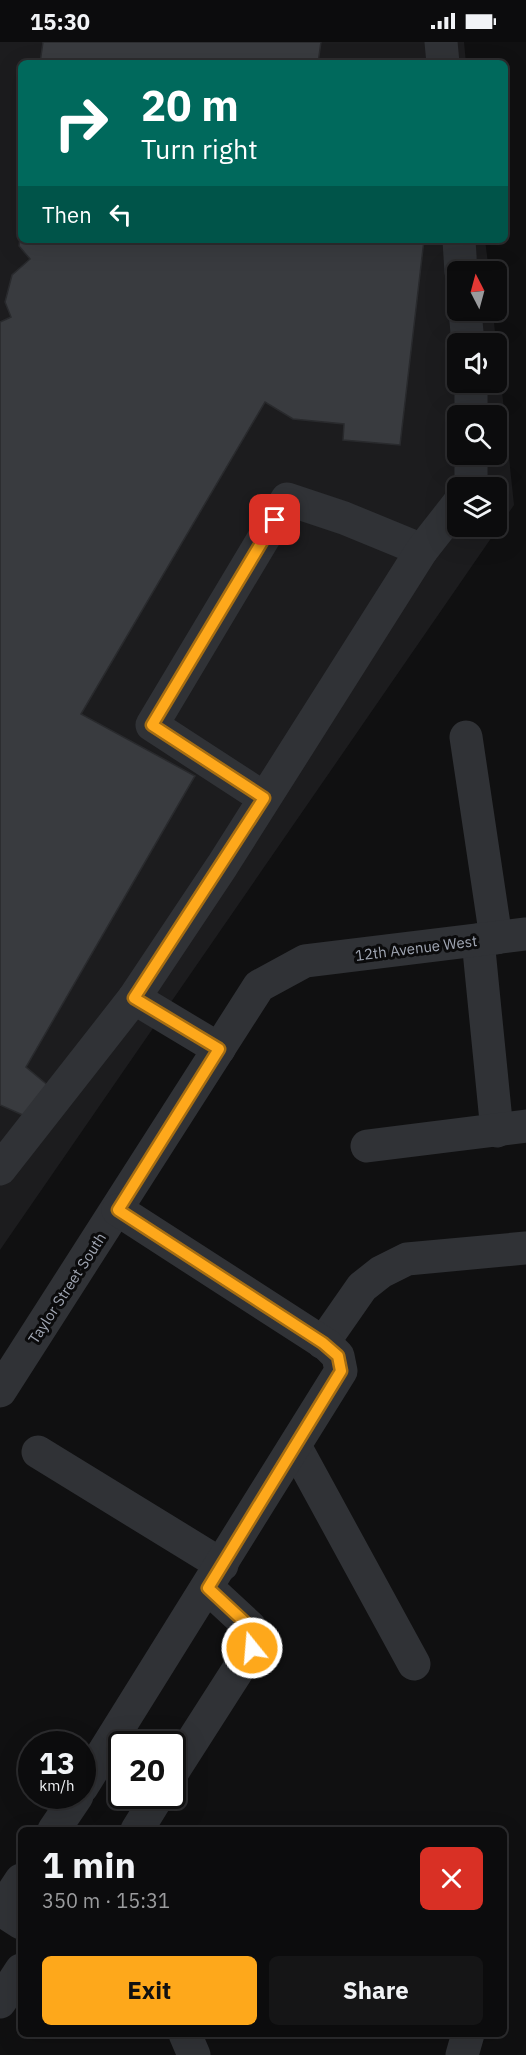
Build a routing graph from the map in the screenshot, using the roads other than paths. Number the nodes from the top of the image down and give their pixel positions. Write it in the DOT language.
graph roads {
  1 [pos="441,42"];
  2 [pos="443,60"];
  3 [pos="459,243"];
  4 [pos="460,261"];
  5 [pos="447,518"];
  6 [pos="422,550"];
  7 [pos="466,737"];
  8 [pos="264,798"];
  9 [pos="500,937"];
  10 [pos="305,961"];
  11 [pos="134,998"];
  12 [pos="219,1049"];
  13 [pos="512,1129"];
  14 [pos="367,1146"];
  15 [pos="0,1169"];
  16 [pos="118,1210"];
  17 [pos="526,1248"];
  18 [pos="323,1343"];
  19 [pos="0,1391"];
  20 [pos="295,1446"];
  21 [pos="38,1452"];
  22 [pos="215,1576"];
  23 [pos="414,1664"];
  24 [pos="186,1751"];
  25 [pos="96,1765"];
  26 [pos="68,1809"];
  27 [pos="150,1809"];
  28 [pos="56,1827"];
  29 [pos="138,1827"];
  30 [pos="18,1887"];
  31 [pos="7,1914"];
  32 [pos="18,1975"];
  33 [pos="0,2002"];
  34 [pos="186,2037"];
  35 [pos="467,2037"];
  36 [pos="194,2055"];
  37 [pos="462,2055"];
  1 -- 2 [label="street"];
  3 -- 4 [label="street"];
  5 -- 6 [label="street"];
  6 -- 8 [label="street"];
  6 -- 8 [label="street"];
  7 -- 9 [label="street"];
  8 -- 11 [label="street"];
  9 -- 10 [label="street, 12th Avenue West"];
  9 -- 13 [label="street"];
  10 -- 12 [label="street, Taylor Street South"];
  11 -- 12 [label="street"];
  11 -- 15 [label="street"];
  12 -- 16 [label="street, Taylor Street South"];
  13 -- 14 [label="street"];
  16 -- 18 [label="street"];
  16 -- 19 [label="street, Taylor Street South"];
  17 -- 18 [label="street"];
  18 -- 20 [label="street"];
  20 -- 22 [label="street"];
  20 -- 23 [label="street"];
  21 -- 22 [label="street"];
  22 -- 24 [label="street"];
  22 -- 25 [label="street"];
  26 -- 28 [label="street"];
  27 -- 29 [label="street"];
  30 -- 31 [label="street"];
  32 -- 33 [label="street"];
  34 -- 36 [label="street"];
  35 -- 37 [label="street"];
}
